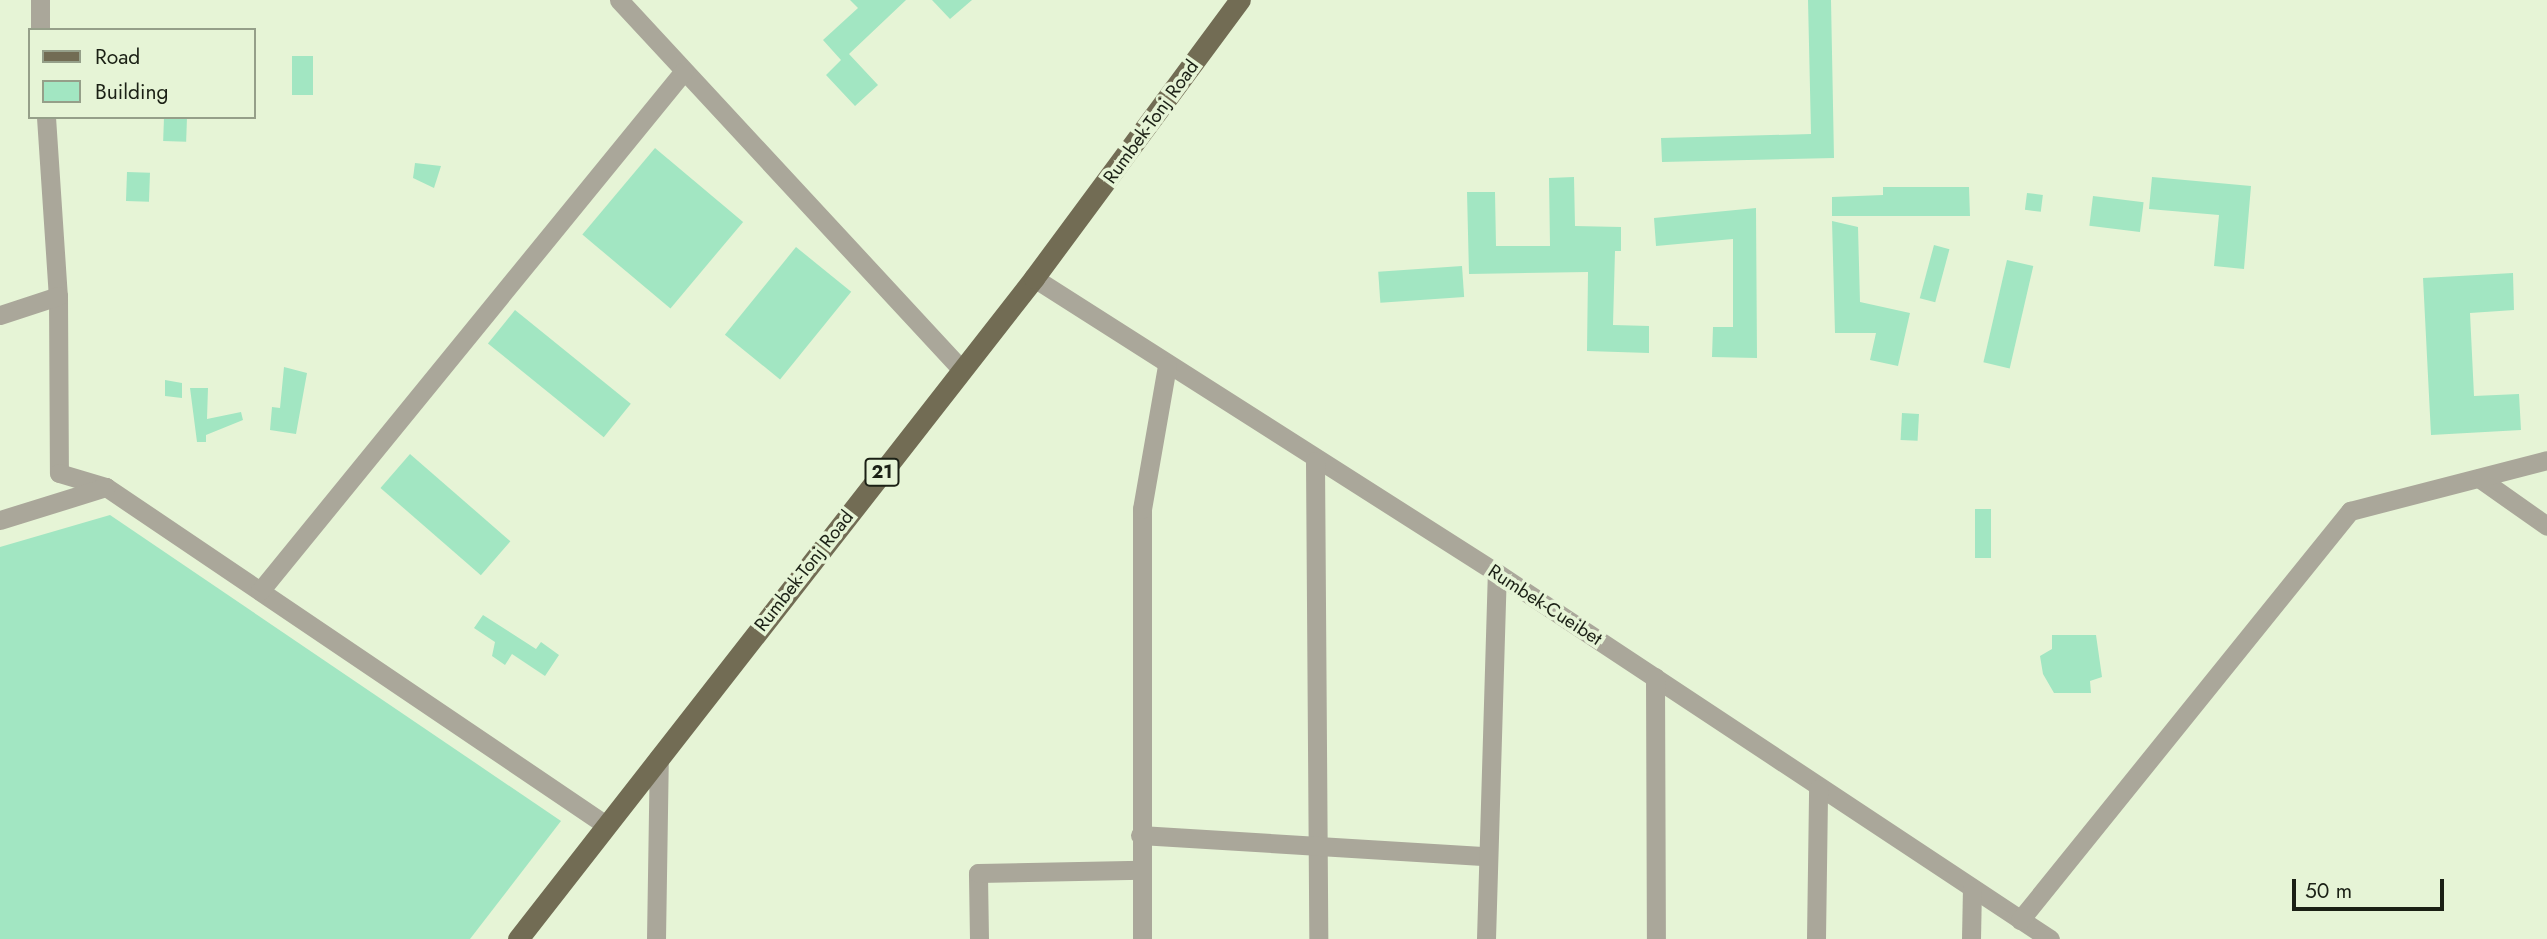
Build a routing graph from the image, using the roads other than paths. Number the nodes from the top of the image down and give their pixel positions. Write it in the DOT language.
graph roads {
  1 [pos="40,0"];
  2 [pos="619,0"];
  3 [pos="1240,0"];
  4 [pos="40,28"];
  5 [pos="683,72"];
  6 [pos="46,119"];
  7 [pos="1034,278"];
  8 [pos="58,296"];
  9 [pos="0,315"];
  10 [pos="1167,366"];
  11 [pos="962,370"];
  12 [pos="2547,460"];
  13 [pos="1315,461"];
  14 [pos="2479,478"];
  15 [pos="106,487"];
  16 [pos="0,520"];
  17 [pos="2547,526"];
  18 [pos="1497,573"];
  19 [pos="260,591"];
  20 [pos="1655,677"];
  21 [pos="659,757"];
  22 [pos="1818,789"];
  23 [pos="606,825"];
  24 [pos="1140,835"];
  25 [pos="1317,849"];
  26 [pos="1486,856"];
  27 [pos="1140,870"];
  28 [pos="1972,888"];
  29 [pos="2020,920"];
  30 [pos="518,939"];
  31 [pos="656,939"];
  32 [pos="979,939"];
  33 [pos="1142,939"];
  34 [pos="1318,939"];
  35 [pos="1486,939"];
  36 [pos="1656,939"];
  37 [pos="1816,939"];
  38 [pos="1971,939"];
  39 [pos="2050,939"];
  1 -- 4 [label="street"];
  2 -- 5 [label="street"];
  3 -- 7 [label="main road, Rumbek-Tonj Road / 21"];
  5 -- 11 [label="street"];
  5 -- 19 [label="street"];
  6 -- 8 [label="street"];
  7 -- 10 [label="street, Rumbek-Cueibet"];
  7 -- 11 [label="main road, Rumbek-Tonj Road / 21"];
  8 -- 9 [label="street"];
  8 -- 15 [label="street"];
  10 -- 13 [label="street, Rumbek-Cueibet"];
  10 -- 24 [label="street"];
  11 -- 21 [label="main road, Rumbek-Tonj Road / 21"];
  12 -- 14 [label="street"];
  13 -- 18 [label="street, Rumbek-Cueibet"];
  13 -- 25 [label="street"];
  14 -- 17 [label="street"];
  14 -- 29 [label="street"];
  15 -- 16 [label="street"];
  15 -- 19 [label="street"];
  18 -- 20 [label="street, Rumbek-Cueibet"];
  18 -- 26 [label="street"];
  19 -- 23 [label="street"];
  20 -- 22 [label="street, Rumbek-Cueibet"];
  20 -- 36 [label="street"];
  21 -- 23 [label="main road, Rumbek-Tonj Road / 21"];
  21 -- 31 [label="street"];
  22 -- 28 [label="street, Rumbek-Cueibet"];
  22 -- 37 [label="street"];
  23 -- 30 [label="main road, Rumbek-Tonj Road / 21"];
  24 -- 25 [label="street"];
  24 -- 27 [label="street"];
  25 -- 26 [label="street"];
  25 -- 34 [label="street"];
  26 -- 35 [label="street"];
  27 -- 32 [label="street"];
  27 -- 33 [label="street"];
  28 -- 29 [label="street, Rumbek-Cueibet"];
  28 -- 38 [label="street"];
  29 -- 39 [label="street, Rumbek-Cueibet"];
}
